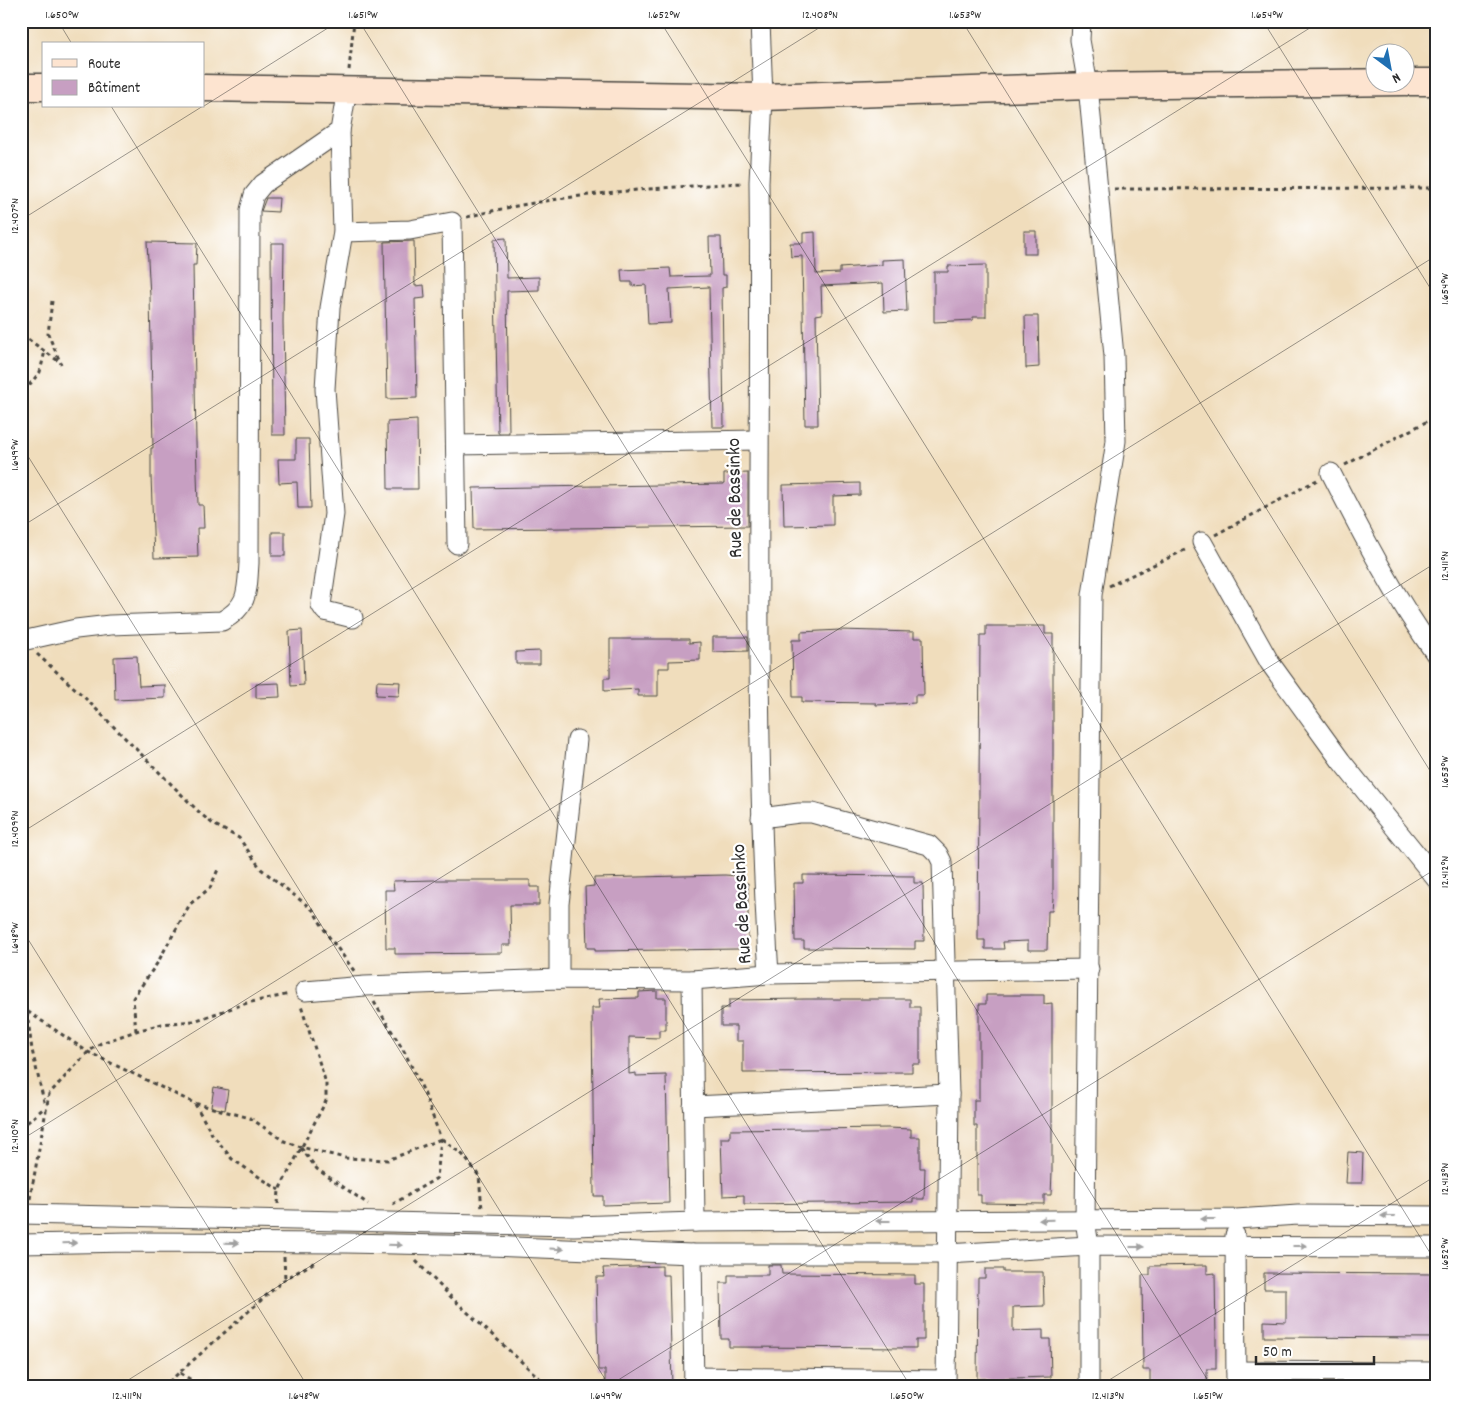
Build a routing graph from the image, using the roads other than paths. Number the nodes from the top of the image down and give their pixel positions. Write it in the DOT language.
graph roads {
  1 [pos="760,21"];
  2 [pos="1081,21"];
  3 [pos="1366,82"];
  4 [pos="1416,82"];
  5 [pos="1437,82"];
  6 [pos="1088,86"];
  7 [pos="21,87"];
  8 [pos="42,87"];
  9 [pos="205,88"];
  10 [pos="346,89"];
  11 [pos="763,97"];
  12 [pos="340,130"];
  13 [pos="342,232"];
  14 [pos="758,440"];
  15 [pos="456,445"];
  16 [pos="1331,473"];
  17 [pos="1202,542"];
  18 [pos="456,544"];
  19 [pos="353,618"];
  20 [pos="22,641"];
  21 [pos="1437,656"];
  22 [pos="577,740"];
  23 [pos="761,818"];
  24 [pos="1437,880"];
  25 [pos="1089,969"];
  26 [pos="946,972"];
  27 [pos="768,974"];
  28 [pos="559,979"];
  29 [pos="692,980"];
  30 [pos="301,992"];
  31 [pos="949,1094"];
  32 [pos="693,1106"];
  33 [pos="24,1214"];
  34 [pos="1437,1216"];
  35 [pos="1236,1219"];
  36 [pos="1085,1220"];
  37 [pos="948,1221"];
  38 [pos="695,1222"];
  39 [pos="21,1244"];
  40 [pos="1088,1246"];
  41 [pos="1235,1247"];
  42 [pos="1437,1247"];
  43 [pos="692,1254"];
  44 [pos="946,1254"];
  45 [pos="1437,1372"];
  46 [pos="1236,1379"];
  47 [pos="694,1382"];
  48 [pos="819,1382"];
  49 [pos="945,1383"];
  50 [pos="1089,1387"];
  1 -- 11 [label="street, Rue de Bassinko"];
  2 -- 6 [label="street"];
  3 -- 6 [label="street"];
  4 -- 5 [label="street"];
  6 -- 11 [label="street"];
  6 -- 25 [label="street"];
  7 -- 8 [label="street"];
  9 -- 10 [label="street"];
  10 -- 11 [label="street"];
  10 -- 12 [label="street"];
  11 -- 14 [label="street, Rue de Bassinko"];
  12 -- 13 [label="street"];
  12 -- 20 [label="street"];
  13 -- 15 [label="street"];
  13 -- 19 [label="street"];
  14 -- 15 [label="street"];
  14 -- 23 [label="street, Rue de Bassinko"];
  15 -- 18 [label="street"];
  16 -- 21 [label="street"];
  17 -- 24 [label="street"];
  22 -- 28 [label="street"];
  23 -- 26 [label="street"];
  23 -- 27 [label="street, Rue de Bassinko"];
  25 -- 26 [label="street"];
  25 -- 36 [label="street"];
  26 -- 27 [label="street"];
  26 -- 31 [label="street"];
  27 -- 29 [label="street"];
  28 -- 29 [label="street"];
  28 -- 30 [label="street"];
  29 -- 32 [label="street"];
  31 -- 32 [label="street"];
  31 -- 37 [label="street"];
  32 -- 38 [label="street"];
  33 -- 38 [label="street"];
  34 -- 35 [label="street, one-way"];
  35 -- 36 [label="street, one-way"];
  35 -- 41 [label="street"];
  36 -- 37 [label="street, one-way"];
  36 -- 40 [label="street"];
  37 -- 38 [label="street, one-way"];
  37 -- 44 [label="street"];
  39 -- 43 [label="street, one-way"];
  40 -- 41 [label="street, one-way"];
  40 -- 44 [label="street"];
  40 -- 50 [label="street"];
  41 -- 42 [label="street, one-way"];
  41 -- 46 [label="street"];
  43 -- 44 [label="street"];
  43 -- 47 [label="street"];
  44 -- 49 [label="street"];
  45 -- 46 [label="street"];
  47 -- 48 [label="street"];
  48 -- 49 [label="street"];
}
